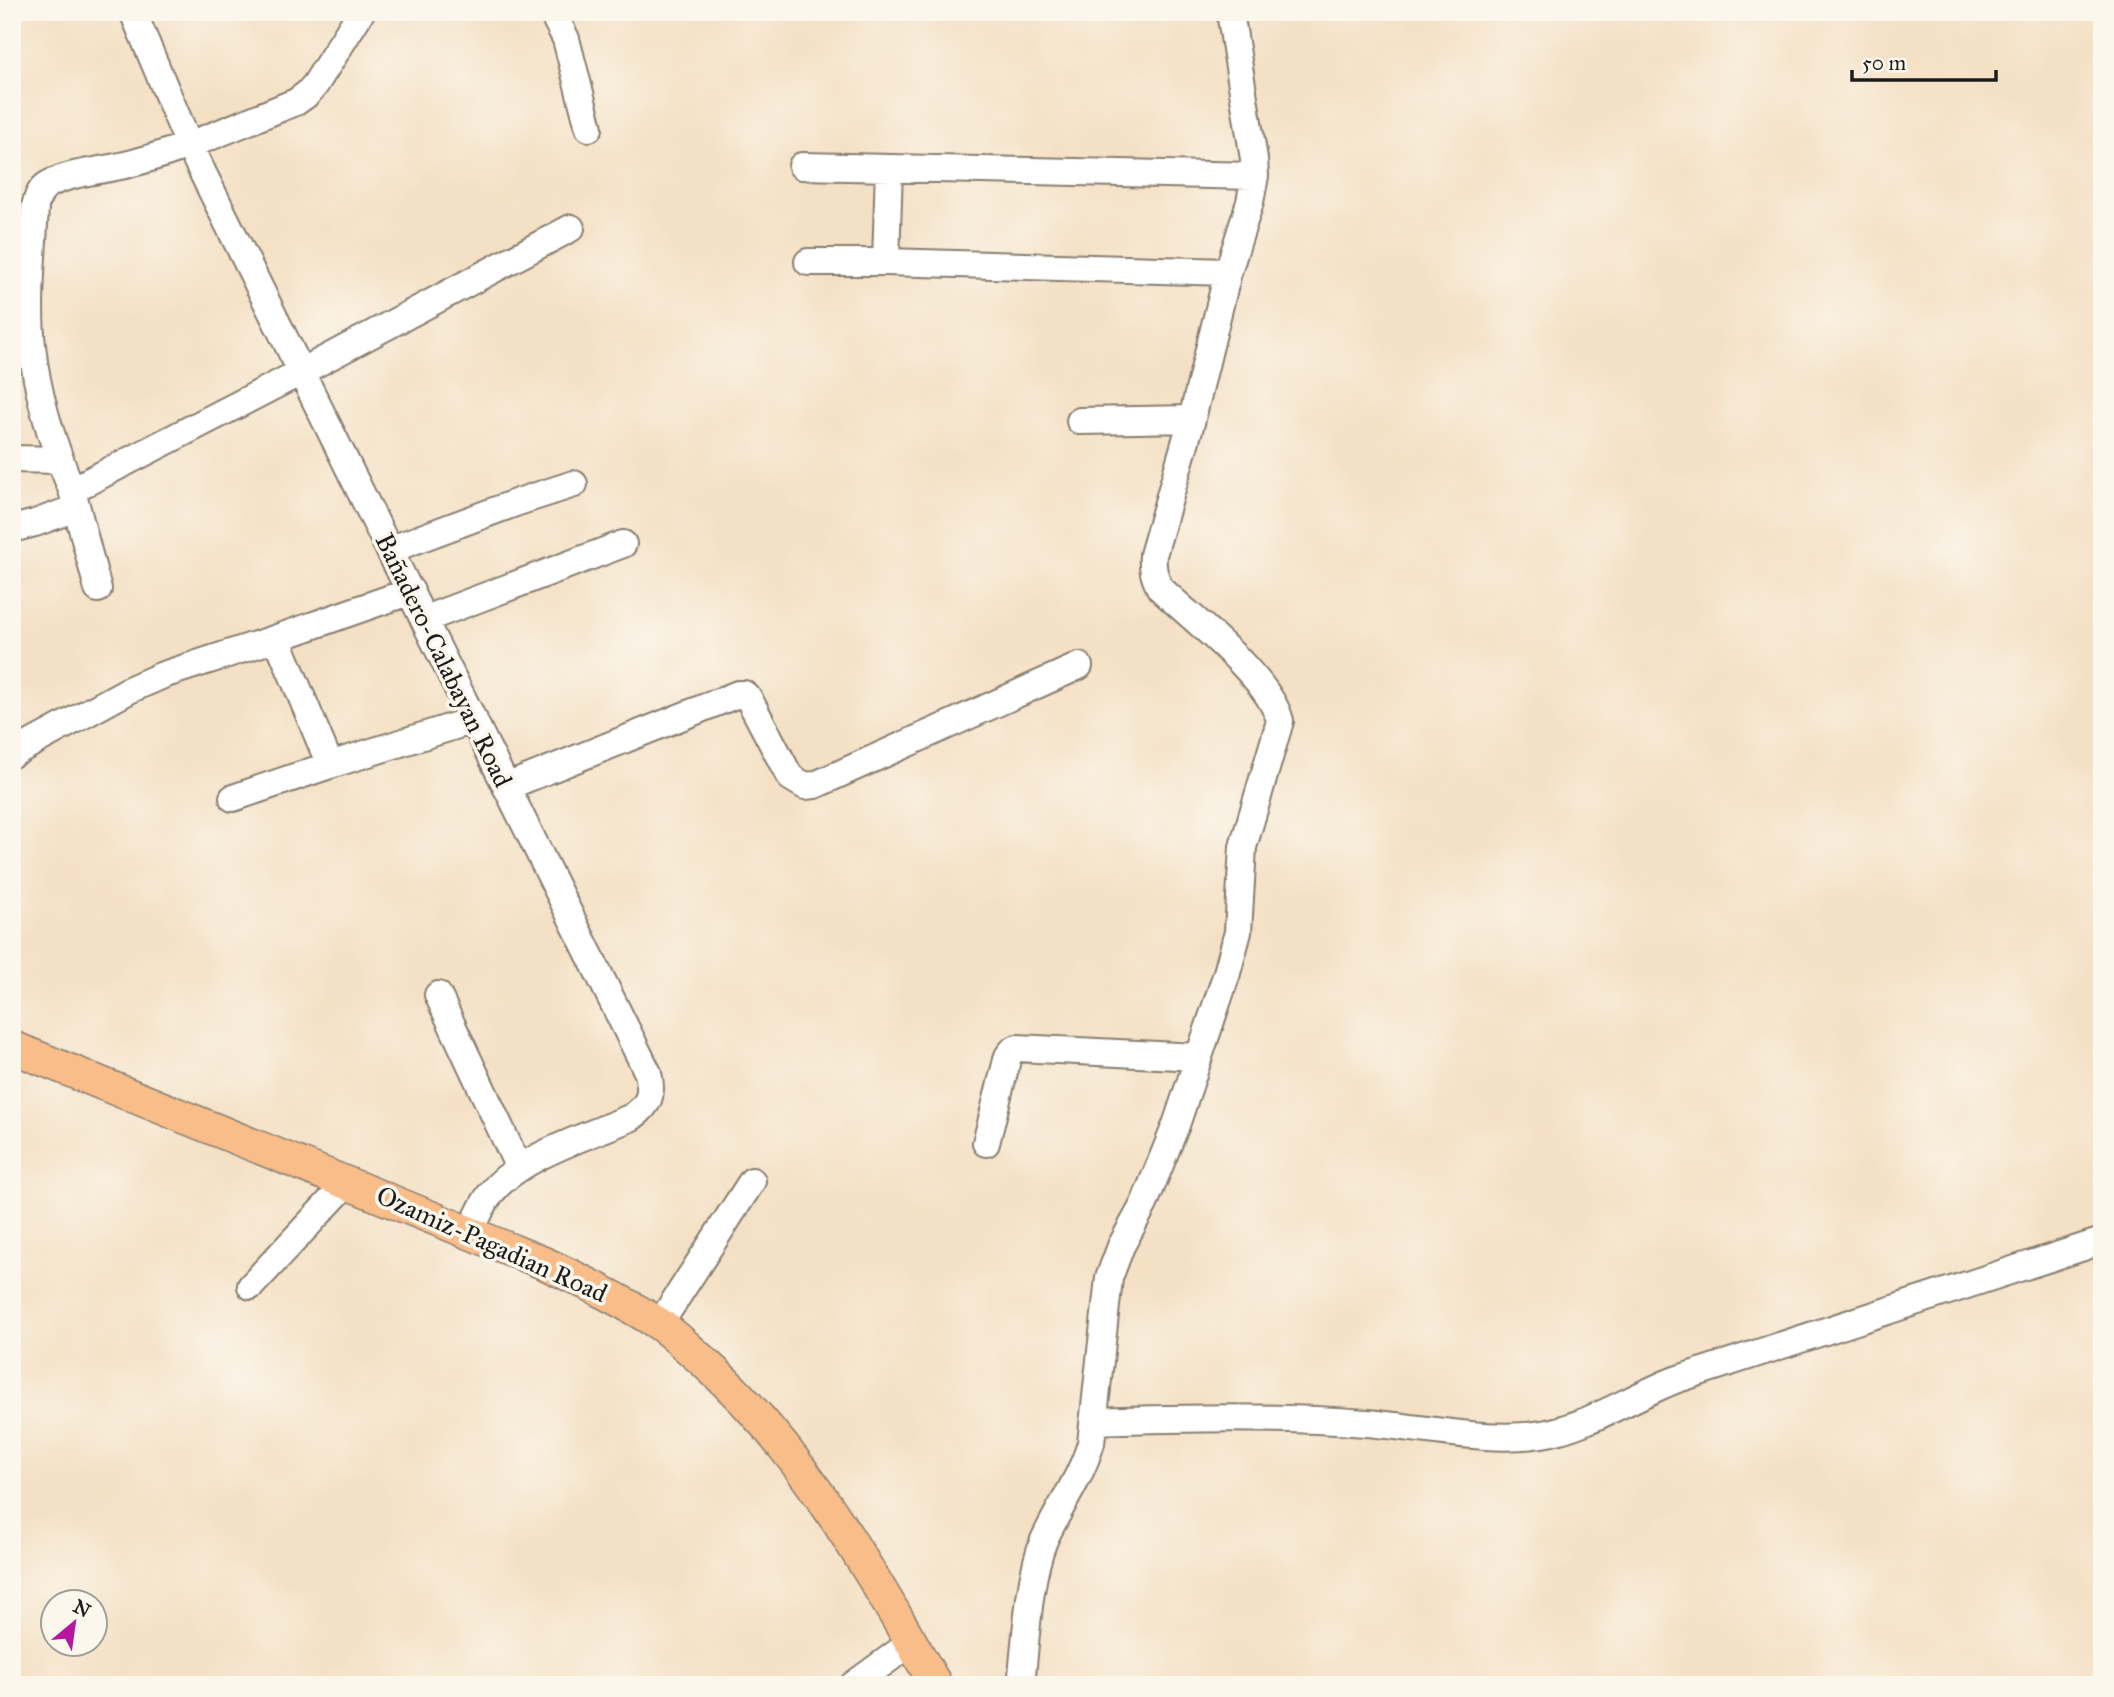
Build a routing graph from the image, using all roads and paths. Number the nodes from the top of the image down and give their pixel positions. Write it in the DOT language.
graph roads {
  1 [pos="133,12"];
  2 [pos="361,12"];
  3 [pos="552,12"];
  4 [pos="1230,12"];
  5 [pos="589,128"];
  6 [pos="189,145"];
  7 [pos="802,166"];
  8 [pos="889,168"];
  9 [pos="1255,176"];
  10 [pos="570,228"];
  11 [pos="808,262"];
  12 [pos="886,262"];
  13 [pos="1228,272"];
  14 [pos="301,372"];
  15 [pos="1192,419"];
  16 [pos="1080,421"];
  17 [pos="12,459"];
  18 [pos="60,460"];
  19 [pos="574,484"];
  20 [pos="74,499"];
  21 [pos="12,529"];
  22 [pos="622,544"];
  23 [pos="389,550"];
  24 [pos="99,589"];
  25 [pos="411,591"];
  26 [pos="425,619"];
  27 [pos="277,638"];
  28 [pos="1079,666"];
  29 [pos="474,720"];
  30 [pos="12,754"];
  31 [pos="330,765"];
  32 [pos="506,787"];
  33 [pos="233,798"];
  34 [pos="438,995"];
  35 [pos="12,1047"];
  36 [pos="1198,1057"];
  37 [pos="986,1143"];
  38 [pos="519,1168"];
  39 [pos="752,1181"];
  40 [pos="348,1182"];
  41 [pos="471,1231"];
  42 [pos="2102,1241"];
  43 [pos="251,1286"];
  44 [pos="660,1325"];
  45 [pos="1094,1421"];
  46 [pos="912,1642"];
  47 [pos="853,1685"];
  48 [pos="936,1685"];
  49 [pos="1021,1685"];
  1 -- 6 [label="street, Bañadero-Calabayan Road"];
  2 -- 6 [label="street"];
  3 -- 5 [label="street"];
  4 -- 9 [label="street"];
  6 -- 14 [label="street, Bañadero-Calabayan Road"];
  6 -- 18 [label="street"];
  7 -- 8 [label="street"];
  8 -- 9 [label="street"];
  8 -- 12 [label="street"];
  9 -- 13 [label="street"];
  10 -- 14 [label="street"];
  11 -- 12 [label="street"];
  12 -- 13 [label="street"];
  13 -- 15 [label="street"];
  14 -- 20 [label="street"];
  14 -- 23 [label="street, Bañadero-Calabayan Road"];
  15 -- 16 [label="street"];
  15 -- 36 [label="street"];
  17 -- 18 [label="street"];
  18 -- 20 [label="street"];
  19 -- 23 [label="street"];
  20 -- 21 [label="street"];
  20 -- 24 [label="street"];
  22 -- 26 [label="street"];
  23 -- 25 [label="street, Bañadero-Calabayan Road"];
  25 -- 26 [label="street, Bañadero-Calabayan Road"];
  25 -- 27 [label="street"];
  26 -- 29 [label="street, Bañadero-Calabayan Road"];
  27 -- 30 [label="street"];
  27 -- 31 [label="street"];
  28 -- 32 [label="street"];
  29 -- 31 [label="street"];
  29 -- 32 [label="street, Bañadero-Calabayan Road"];
  31 -- 33 [label="street"];
  32 -- 38 [label="street, Bañadero-Calabayan Road"];
  34 -- 38 [label="street"];
  35 -- 40 [label="main road, Ozamiz-Pagadian Road"];
  36 -- 37 [label="street"];
  36 -- 45 [label="street"];
  38 -- 41 [label="street, Bañadero-Calabayan Road"];
  39 -- 44 [label="street"];
  40 -- 41 [label="main road, Ozamiz-Pagadian Road"];
  40 -- 43 [label="street"];
  41 -- 44 [label="main road, Ozamiz-Pagadian Road"];
  42 -- 45 [label="street"];
  44 -- 46 [label="main road, Ozamiz-Pagadian Road"];
  45 -- 49 [label="street"];
  46 -- 47 [label="street"];
  46 -- 48 [label="main road, Ozamiz-Pagadian Road"];
}
